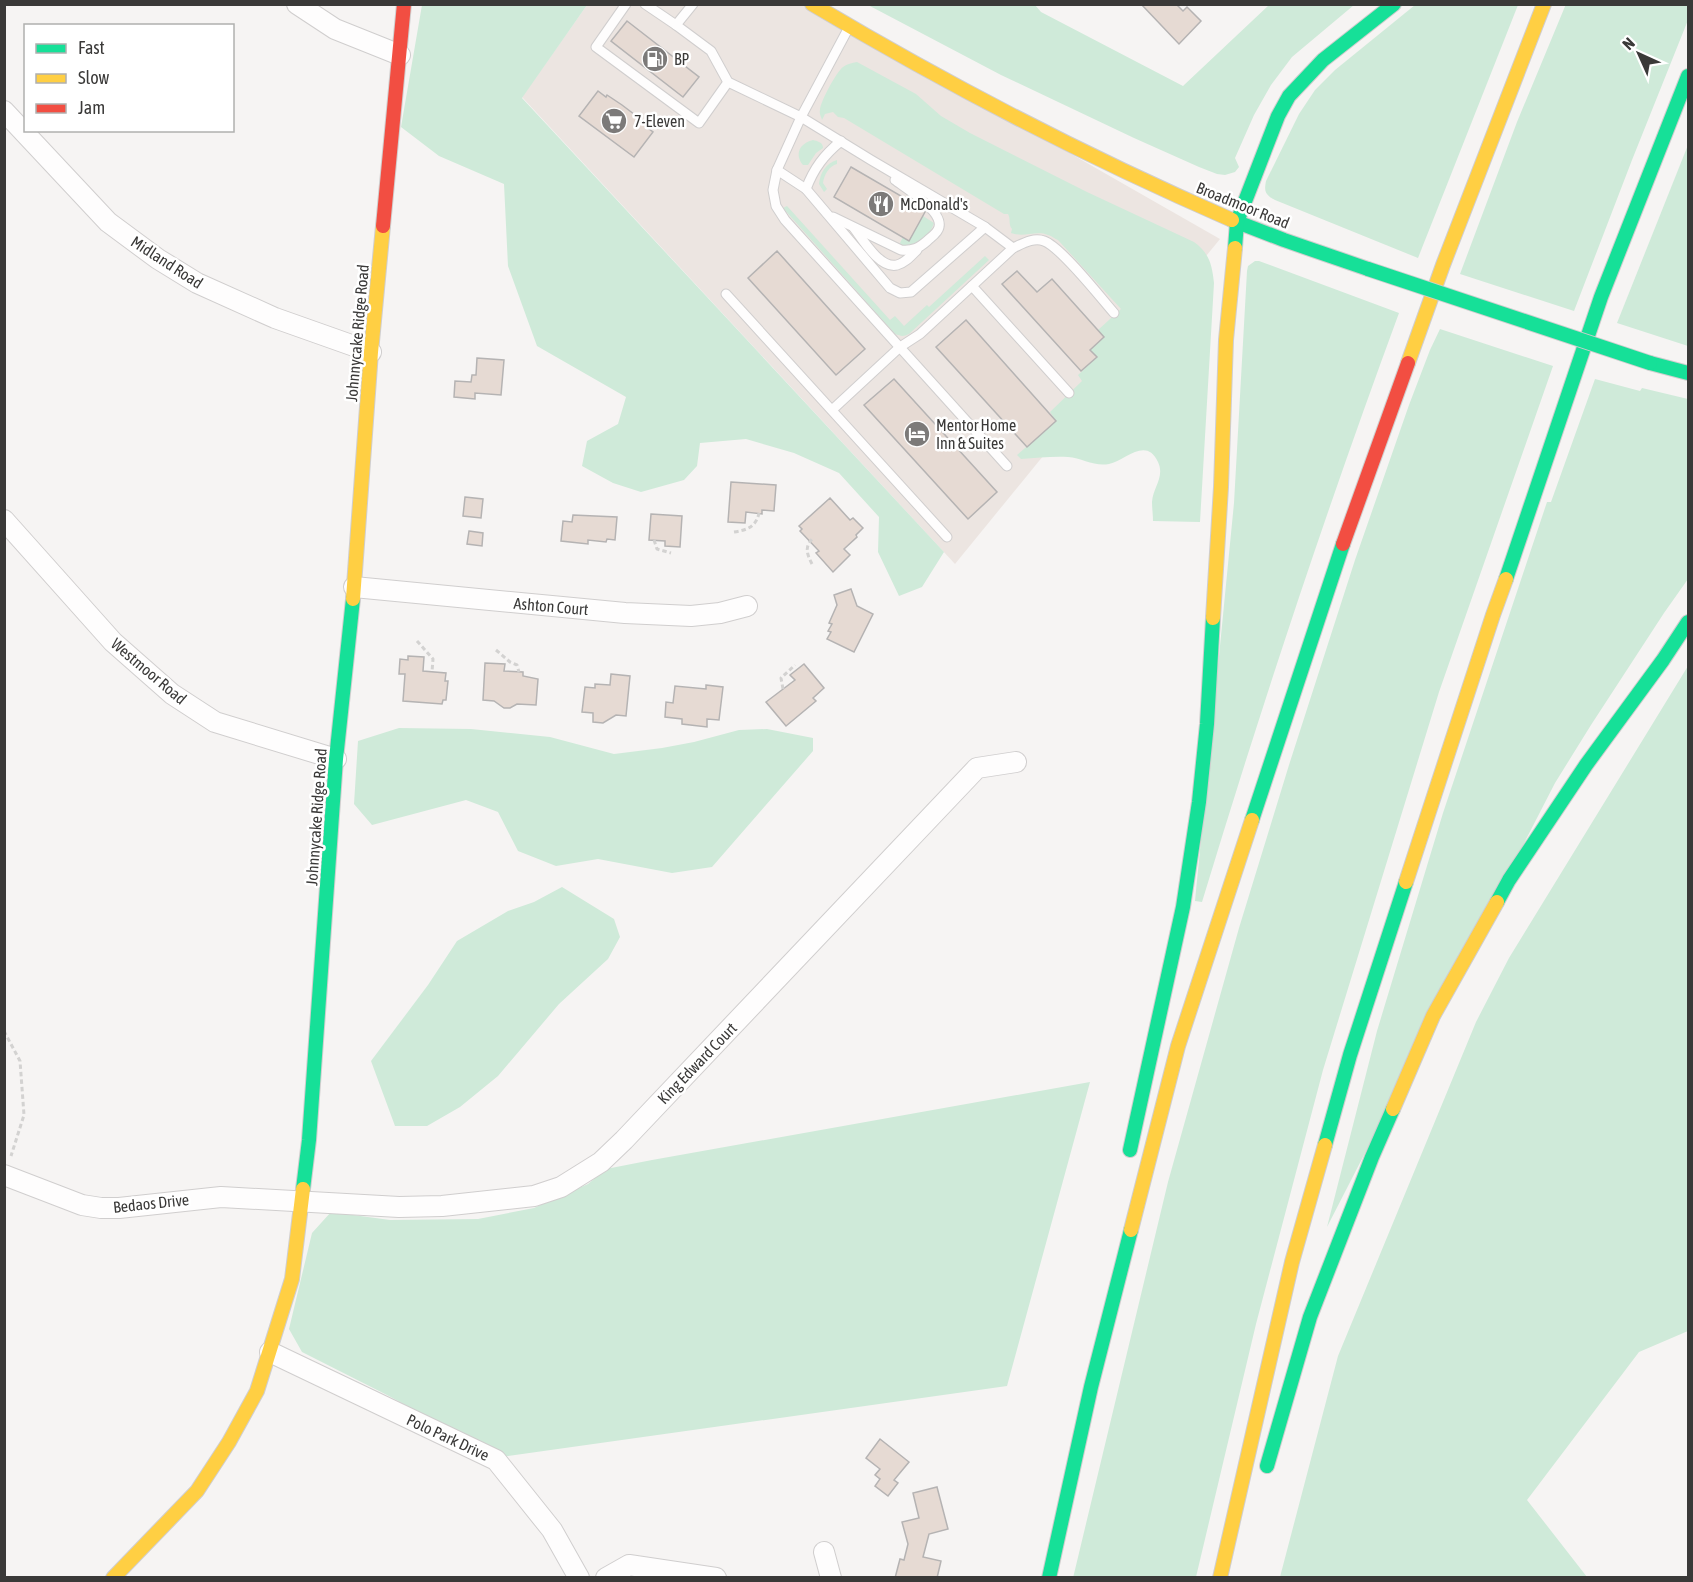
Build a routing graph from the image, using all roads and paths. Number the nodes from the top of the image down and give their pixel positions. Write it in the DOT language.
graph roads {
  1 [pos="297,4"];
  2 [pos="404,4"];
  3 [pos="626,4"];
  4 [pos="645,4"];
  5 [pos="812,4"];
  6 [pos="1394,4"];
  7 [pos="1544,4"];
  8 [pos="692,5"];
  9 [pos="676,25"];
  10 [pos="849,27"];
  11 [pos="400,55"];
  12 [pos="1689,76"];
  13 [pos="728,82"];
  14 [pos="4,111"];
  15 [pos="801,117"];
  16 [pos="841,141"];
  17 [pos="871,160"];
  18 [pos="777,170"];
  19 [pos="806,189"];
  20 [pos="828,215"];
  21 [pos="1237,222"];
  22 [pos="852,226"];
  23 [pos="985,226"];
  24 [pos="1013,248"];
  25 [pos="918,249"];
  26 [pos="972,286"];
  27 [pos="726,294"];
  28 [pos="1114,313"];
  29 [pos="900,347"];
  30 [pos="371,352"];
  31 [pos="1689,373"];
  32 [pos="1069,393"];
  33 [pos="832,410"];
  34 [pos="1006,466"];
  35 [pos="759,513"];
  36 [pos="4,520"];
  37 [pos="734,532"];
  38 [pos="947,537"];
  39 [pos="813,538"];
  40 [pos="654,540"];
  41 [pos="671,553"];
  42 [pos="812,564"];
  43 [pos="354,587"];
  44 [pos="747,606"];
  45 [pos="1689,622"];
  46 [pos="417,641"];
  47 [pos="496,650"];
  48 [pos="795,665"];
  49 [pos="432,672"];
  50 [pos="519,672"];
  51 [pos="783,689"];
  52 [pos="336,759"];
  53 [pos="1016,762"];
  54 [pos="4,1031"];
  55 [pos="11,1156"];
  56 [pos="1127,1161"];
  57 [pos="4,1174"];
  58 [pos="303,1200"];
  59 [pos="1094,1323"];
  60 [pos="270,1352"];
  61 [pos="1264,1475"];
  62 [pos="824,1552"];
  63 [pos="113,1578"];
  64 [pos="579,1578"];
  65 [pos="606,1578"];
  66 [pos="716,1578"];
  67 [pos="831,1578"];
  68 [pos="1048,1578"];
  69 [pos="1220,1578"];
  1 -- 11 [label="street"];
  2 -- 11 [label="main road, Johnnycake Ridge Road"];
  3 -- 13 [label="lane"];
  4 -- 9 [label="lane"];
  5 -- 10 [label="main road, Broadmoor Road"];
  6 -- 21 [label="main road"];
  7 -- 68 [label="main road"];
  8 -- 9 [label="lane"];
  9 -- 13 [label="lane"];
  10 -- 15 [label="lane"];
  10 -- 21 [label="main road, Broadmoor Road"];
  11 -- 30 [label="main road, Johnnycake Ridge Road"];
  12 -- 69 [label="main road"];
  13 -- 15 [label="lane"];
  14 -- 30 [label="street, Midland Road"];
  15 -- 16 [label="lane"];
  15 -- 18 [label="lane"];
  16 -- 17 [label="lane"];
  16 -- 19 [label="lane"];
  17 -- 23 [label="lane"];
  17 -- 25 [label="lane"];
  18 -- 19 [label="lane"];
  18 -- 29 [label="lane"];
  19 -- 20 [label="lane"];
  20 -- 22 [label="lane"];
  20 -- 23 [label="lane"];
  21 -- 31 [label="main road, Broadmoor Road, bridge"];
  21 -- 56 [label="main road"];
  22 -- 25 [label="lane"];
  22 -- 25 [label="lane"];
  23 -- 24 [label="lane"];
  24 -- 26 [label="lane"];
  24 -- 28 [label="lane"];
  26 -- 29 [label="lane"];
  26 -- 32 [label="lane"];
  27 -- 33 [label="lane"];
  29 -- 33 [label="lane"];
  29 -- 34 [label="lane"];
  30 -- 43 [label="main road, Johnnycake Ridge Road"];
  33 -- 38 [label="lane"];
  35 -- 37 [label="path"];
  36 -- 52 [label="street, Westmoor Road"];
  39 -- 42 [label="path"];
  40 -- 41 [label="path"];
  43 -- 44 [label="street, Ashton Court"];
  43 -- 52 [label="main road, Johnnycake Ridge Road"];
  45 -- 61 [label="main road"];
  46 -- 49 [label="path"];
  47 -- 50 [label="path"];
  48 -- 51 [label="path"];
  52 -- 58 [label="main road, Johnnycake Ridge Road"];
  53 -- 58 [label="street, King Edward Court"];
  54 -- 55 [label="path"];
  57 -- 58 [label="street, Bedaos Drive"];
  58 -- 60 [label="main road, Johnnycake Ridge Road"];
  59 -- 68 [label="main road"];
  60 -- 63 [label="main road, Johnnycake Ridge Road"];
  60 -- 64 [label="street, Polo Park Drive"];
  62 -- 67 [label="street"];
  65 -- 66 [label="street"];
}
